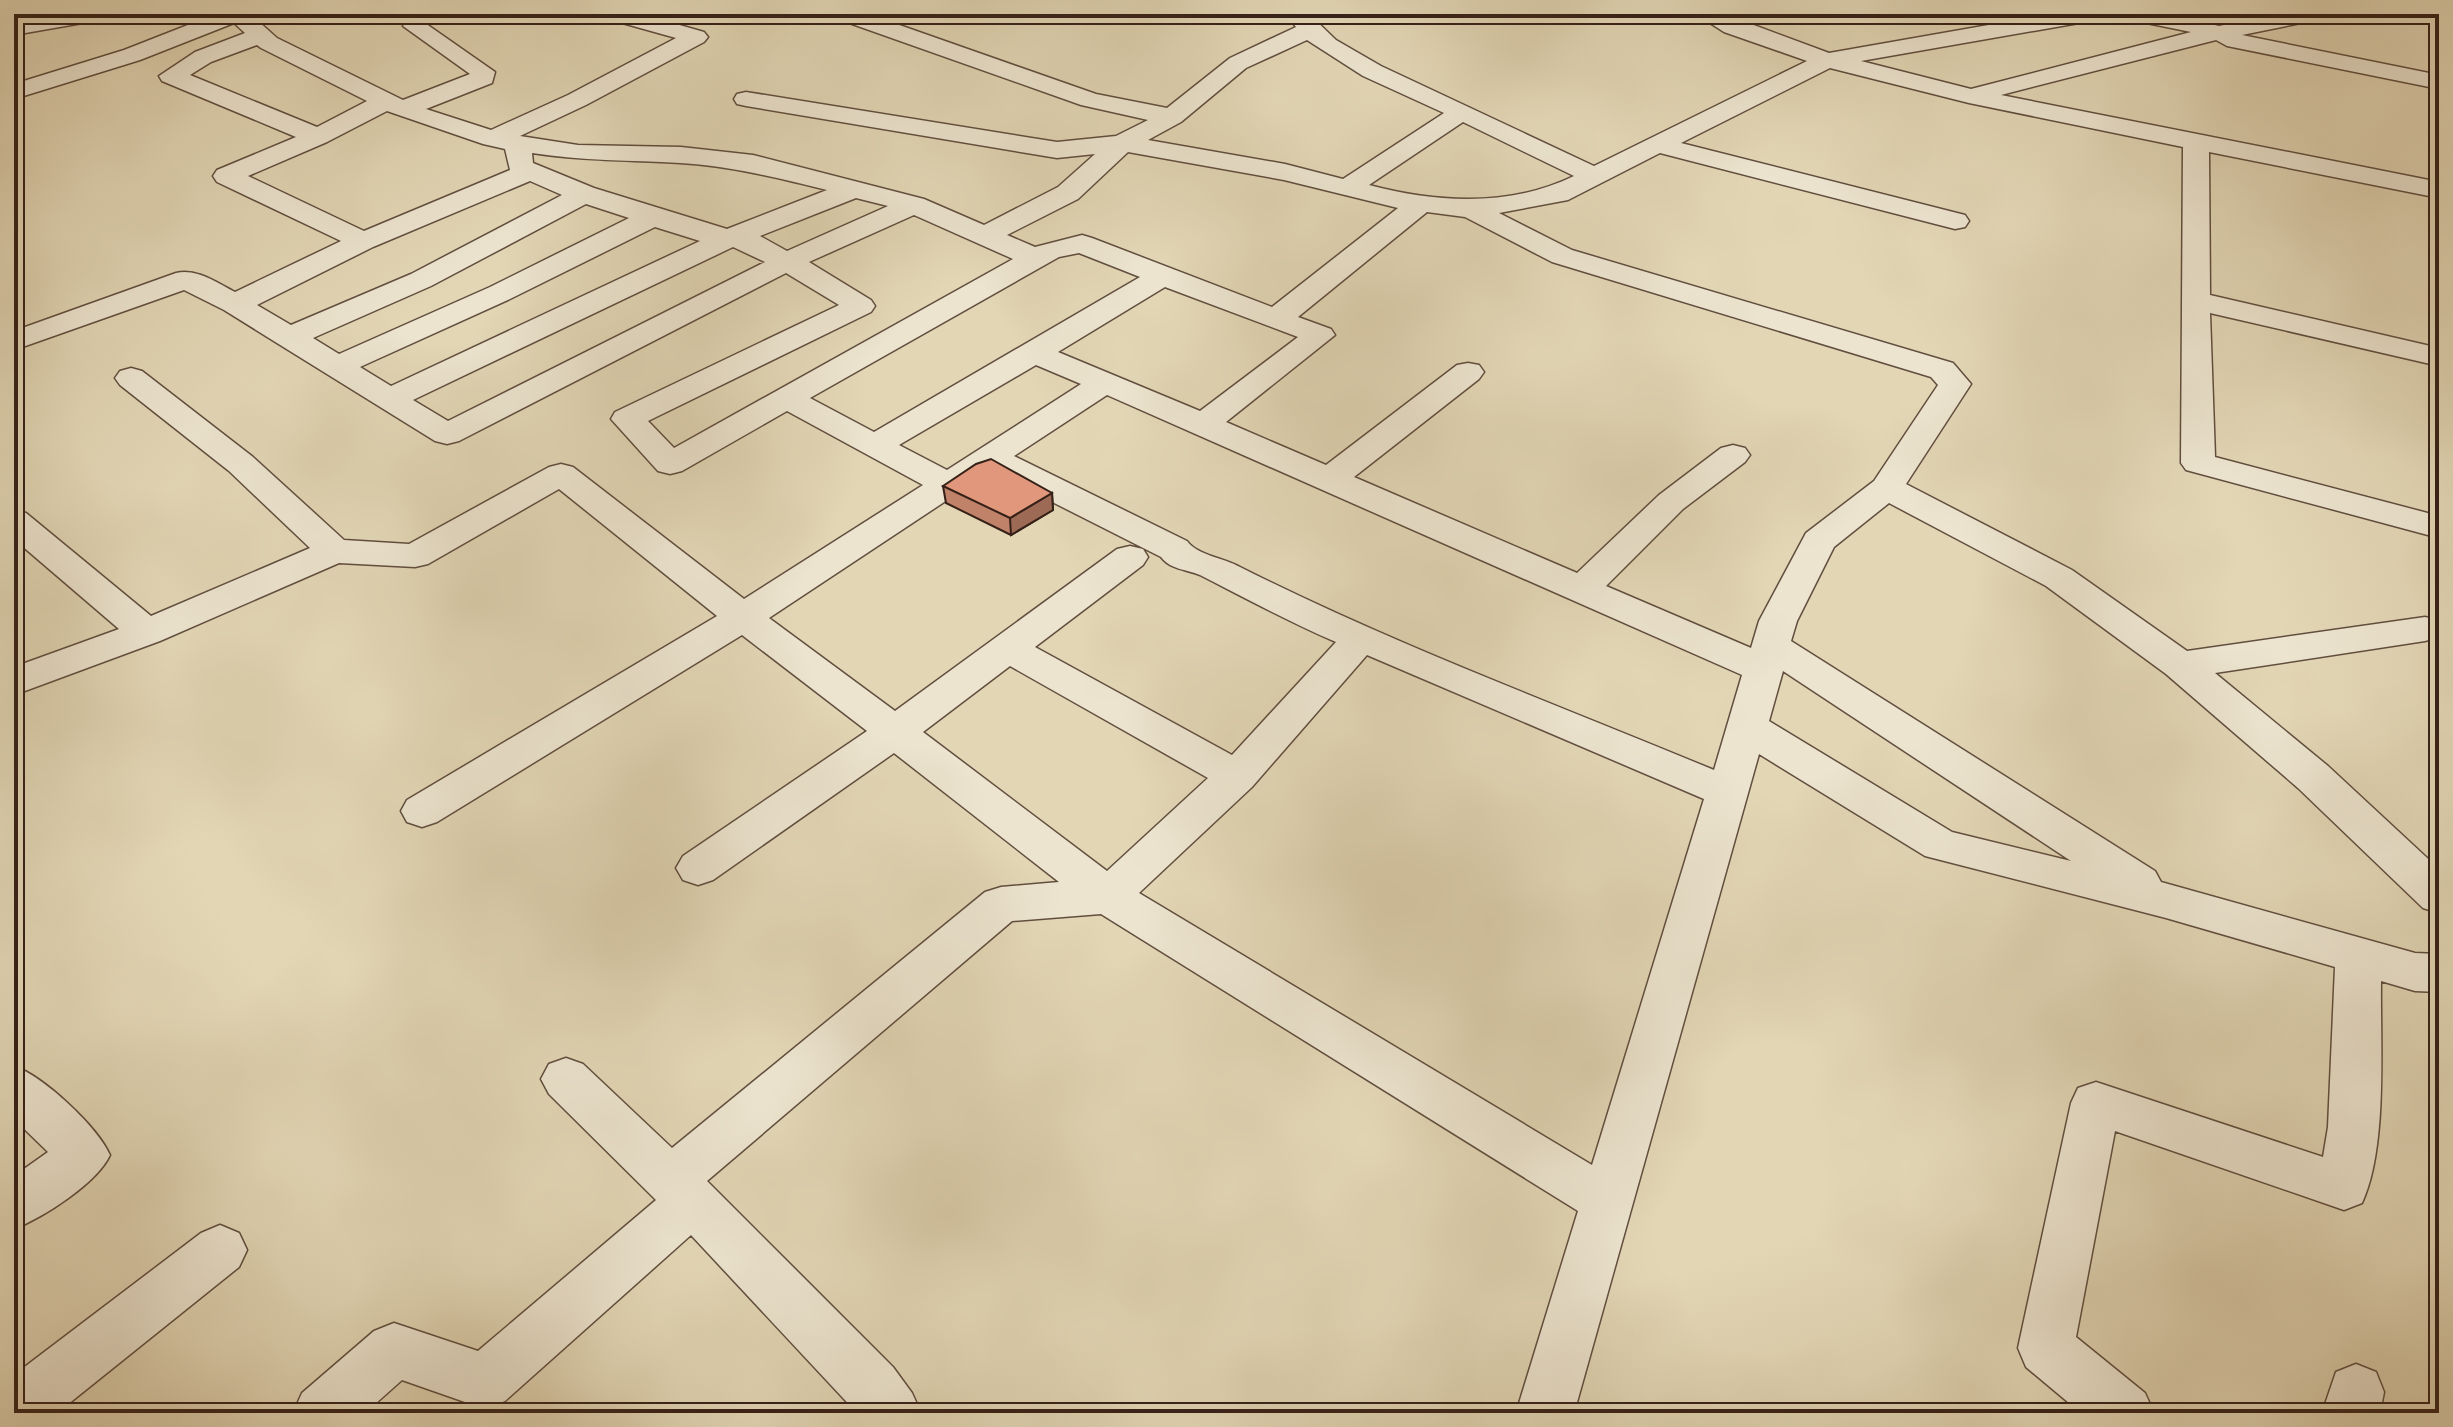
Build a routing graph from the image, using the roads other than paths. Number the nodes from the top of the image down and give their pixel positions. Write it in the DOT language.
graph roads {
  1 [pos="94,14"];
  2 [pos="237,14"];
  3 [pos="616,14"];
  4 [pos="846,14"];
  5 [pos="1707,14"];
  6 [pos="2114,14"];
  7 [pos="2135,14"];
  8 [pos="2313,14"];
  9 [pos="1302,22"];
  10 [pos="414,26"];
  11 [pos="14,28"];
  12 [pos="2217,34"];
  13 [pos="261,35"];
  14 [pos="1827,60"];
  15 [pos="2439,82"];
  16 [pos="14,92"];
  17 [pos="1071,93"];
  18 [pos="1969,96"];
  19 [pos="746,99"];
  20 [pos="394,105"];
  21 [pos="1462,112"];
  22 [pos="1172,117"];
  23 [pos="318,137"];
  24 [pos="1001,141"];
  25 [pos="2196,141"];
  26 [pos="1122,143"];
  27 [pos="1658,145"];
  28 [pos="513,151"];
  29 [pos="1595,176"];
  30 [pos="857,188"];
  31 [pos="1347,188"];
  32 [pos="2439,190"];
  33 [pos="584,194"];
  34 [pos="1421,203"];
  35 [pos="914,205"];
  36 [pos="1472,210"];
  37 [pos="653,217"];
  38 [pos="1955,221"];
  39 [pos="986,235"];
  40 [pos="730,238"];
  41 [pos="363,241"];
  42 [pos="1036,258"];
  43 [pos="786,262"];
  44 [pos="1163,276"];
  45 [pos="2195,301"];
  46 [pos="235,304"];
  47 [pos="1276,319"];
  48 [pos="290,337"];
  49 [pos="14,341"];
  50 [pos="1034,353"];
  51 [pos="2439,357"];
  52 [pos="340,365"];
  53 [pos="1468,372"];
  54 [pos="131,378"];
  55 [pos="1104,383"];
  56 [pos="391,398"];
  57 [pos="786,398"];
  58 [pos="1203,424"];
  59 [pos="875,445"];
  60 [pos="1733,455"];
  61 [pos="989,457"];
  62 [pos="1330,479"];
  63 [pos="948,484"];
  64 [pos="1887,488"];
  65 [pos="14,521"];
  66 [pos="2439,527"];
  67 [pos="334,551"];
  68 [pos="1130,557"];
  69 [pos="1582,589"];
  70 [pos="743,617"];
  71 [pos="2425,629"];
  72 [pos="147,632"];
  73 [pos="1362,637"];
  74 [pos="1008,648"];
  75 [pos="1767,657"];
  76 [pos="2180,665"];
  77 [pos="14,682"];
  78 [pos="1747,727"];
  79 [pos="895,732"];
  80 [pos="1237,776"];
  81 [pos="1727,792"];
  82 [pos="422,811"];
  83 [pos="698,868"];
  84 [pos="1108,896"];
  85 [pos="2439,896"];
  86 [pos="2166,901"];
  87 [pos="2358,955"];
  88 [pos="2439,973"];
  89 [pos="566,1079"];
  90 [pos="14,1087"];
  91 [pos="682,1190"];
  92 [pos="1607,1201"];
  93 [pos="14,1205"];
  94 [pos="220,1250"];
  95 [pos="14,1411"];
  96 [pos="322,1413"];
  97 [pos="892,1413"];
  98 [pos="1545,1413"];
  99 [pos="2125,1413"];
  1 -- 11 [label="street"];
  2 -- 13 [label="street"];
  2 -- 16 [label="street"];
  3 -- 28 [label="street"];
  4 -- 17 [label="street"];
  5 -- 14 [label="street"];
  6 -- 14 [label="street"];
  7 -- 12 [label="street"];
  8 -- 12 [label="street"];
  9 -- 21 [label="street"];
  9 -- 22 [label="street"];
  10 -- 20 [label="street"];
  12 -- 15 [label="street"];
  12 -- 18 [label="street"];
  13 -- 20 [label="street"];
  13 -- 23 [label="street"];
  14 -- 18 [label="street"];
  14 -- 27 [label="street"];
  17 -- 22 [label="street"];
  17 -- 24 [label="street"];
  18 -- 25 [label="street"];
  19 -- 24 [label="street"];
  20 -- 23 [label="street"];
  20 -- 28 [label="street"];
  21 -- 29 [label="street"];
  21 -- 31 [label="street"];
  22 -- 26 [label="street"];
  23 -- 41 [label="street"];
  24 -- 26 [label="street"];
  25 -- 32 [label="street"];
  25 -- 45 [label="street"];
  26 -- 31 [label="street"];
  26 -- 39 [label="street"];
  27 -- 29 [label="street"];
  27 -- 38 [label="street"];
  28 -- 30 [label="street"];
  28 -- 33 [label="street"];
  28 -- 41 [label="street"];
  29 -- 36 [label="street"];
  30 -- 35 [label="street"];
  30 -- 40 [label="street"];
  31 -- 34 [label="street"];
  33 -- 37 [label="street"];
  33 -- 48 [label="street"];
  34 -- 36 [label="street"];
  34 -- 47 [label="street"];
  35 -- 39 [label="street"];
  35 -- 43 [label="street"];
  36 -- 64 [label="street"];
  37 -- 40 [label="street"];
  37 -- 52 [label="street"];
  39 -- 42 [label="street"];
  40 -- 43 [label="street"];
  40 -- 56 [label="street"];
  41 -- 46 [label="street"];
  42 -- 44 [label="street"];
  42 -- 57 [label="street"];
  43 -- 56 [label="street"];
  43 -- 57 [label="street"];
  44 -- 47 [label="street"];
  44 -- 50 [label="street"];
  45 -- 51 [label="street"];
  45 -- 66 [label="street"];
  46 -- 48 [label="street"];
  46 -- 49 [label="street"];
  47 -- 58 [label="street"];
  48 -- 52 [label="street"];
  50 -- 55 [label="street"];
  50 -- 59 [label="street"];
  52 -- 56 [label="street"];
  53 -- 62 [label="street"];
  54 -- 67 [label="street"];
  55 -- 58 [label="street"];
  55 -- 61 [label="street"];
  57 -- 59 [label="street"];
  58 -- 62 [label="street"];
  59 -- 63 [label="street"];
  60 -- 69 [label="street"];
  61 -- 63 [label="street"];
  61 -- 73 [label="street"];
  62 -- 69 [label="street"];
  63 -- 70 [label="street"];
  64 -- 75 [label="street"];
  64 -- 76 [label="street"];
  65 -- 72 [label="street"];
  67 -- 70 [label="street"];
  67 -- 72 [label="street"];
  68 -- 74 [label="street"];
  69 -- 75 [label="street"];
  70 -- 79 [label="street"];
  70 -- 82 [label="street"];
  71 -- 76 [label="street"];
  72 -- 77 [label="street"];
  73 -- 80 [label="street"];
  73 -- 81 [label="street"];
  74 -- 79 [label="street"];
  74 -- 80 [label="street"];
  75 -- 78 [label="street"];
  75 -- 86 [label="street"];
  76 -- 85 [label="street"];
  78 -- 81 [label="street"];
  78 -- 86 [label="street"];
  79 -- 83 [label="street"];
  79 -- 84 [label="street"];
  80 -- 84 [label="street"];
  81 -- 92 [label="street"];
  84 -- 91 [label="street"];
  84 -- 92 [label="street"];
  86 -- 87 [label="street"];
  87 -- 88 [label="street"];
  87 -- 99 [label="street"];
  89 -- 91 [label="street"];
  90 -- 93 [label="street"];
  91 -- 96 [label="street"];
  91 -- 97 [label="street"];
  92 -- 98 [label="street"];
  94 -- 95 [label="street"];
}
